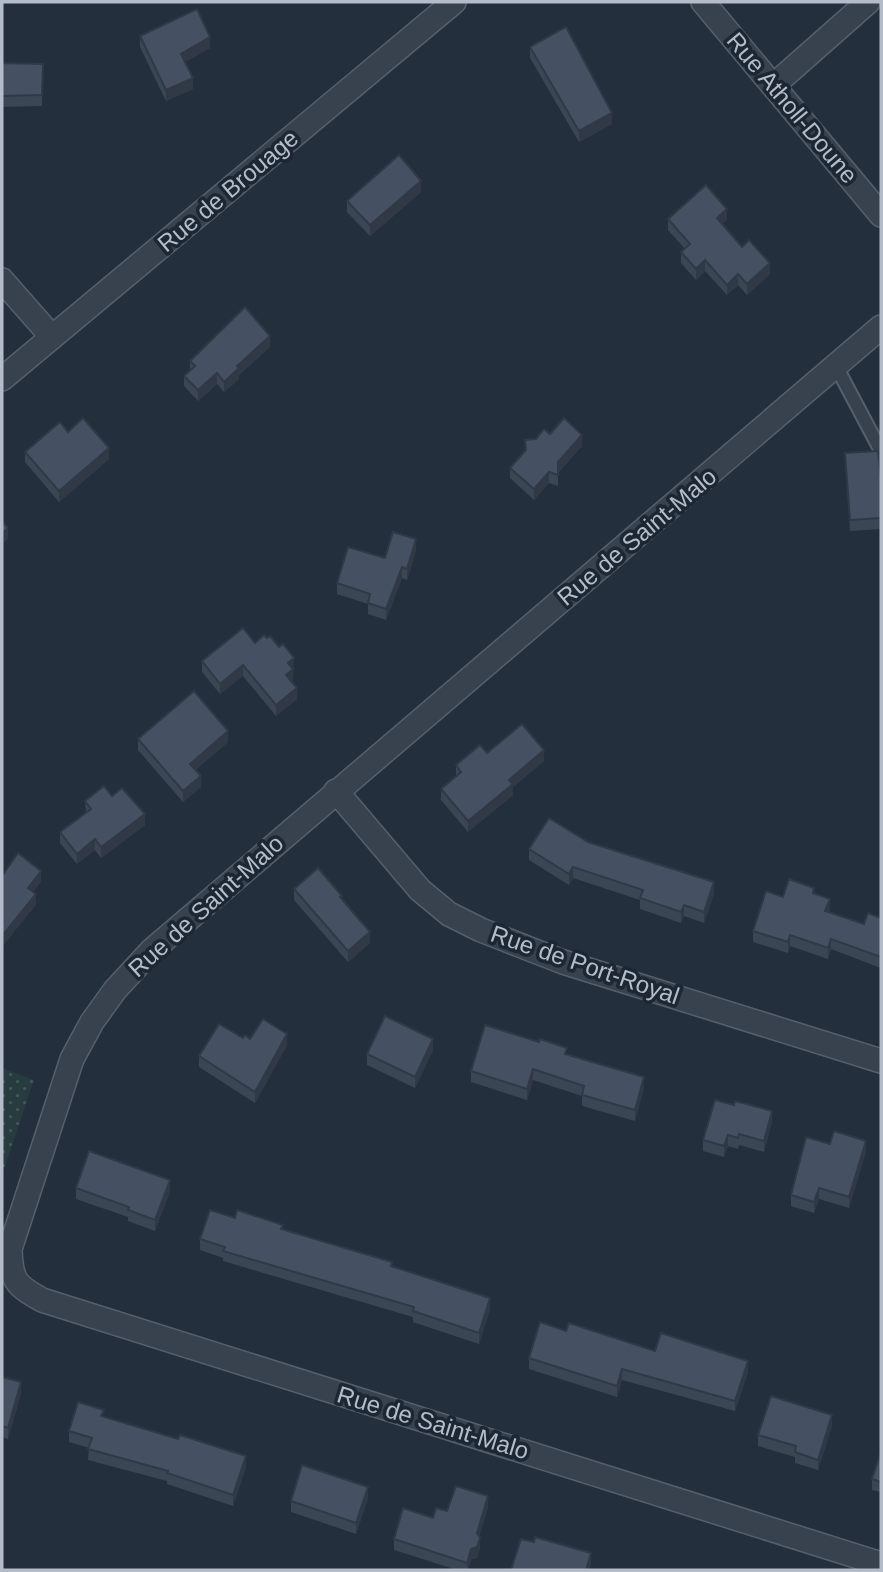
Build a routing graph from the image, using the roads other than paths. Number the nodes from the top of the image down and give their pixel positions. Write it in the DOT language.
graph roads {
  1 [pos="454,2"];
  2 [pos="703,2"];
  3 [pos="868,2"];
  4 [pos="774,85"];
  5 [pos="881,215"];
  6 [pos="2,280"];
  7 [pos="881,327"];
  8 [pos="52,337"];
  9 [pos="838,368"];
  10 [pos="2,379"];
  11 [pos="881,451"];
  12 [pos="336,792"];
  13 [pos="881,1061"];
  14 [pos="881,1564"];
  1 -- 8 [label="street, Rue de Brouage"];
  2 -- 4 [label="street, Rue Atholl-Doune"];
  3 -- 4 [label="street"];
  4 -- 5 [label="street, Rue Atholl-Doune"];
  6 -- 8 [label="street"];
  7 -- 9 [label="street, Rue de Saint-Malo"];
  8 -- 10 [label="street, Rue de Brouage"];
  9 -- 11 [label="lane"];
  9 -- 12 [label="street, Rue de Saint-Malo"];
  12 -- 13 [label="street, Rue de Port-Royal"];
  12 -- 14 [label="street, Rue de Saint-Malo"];
}
